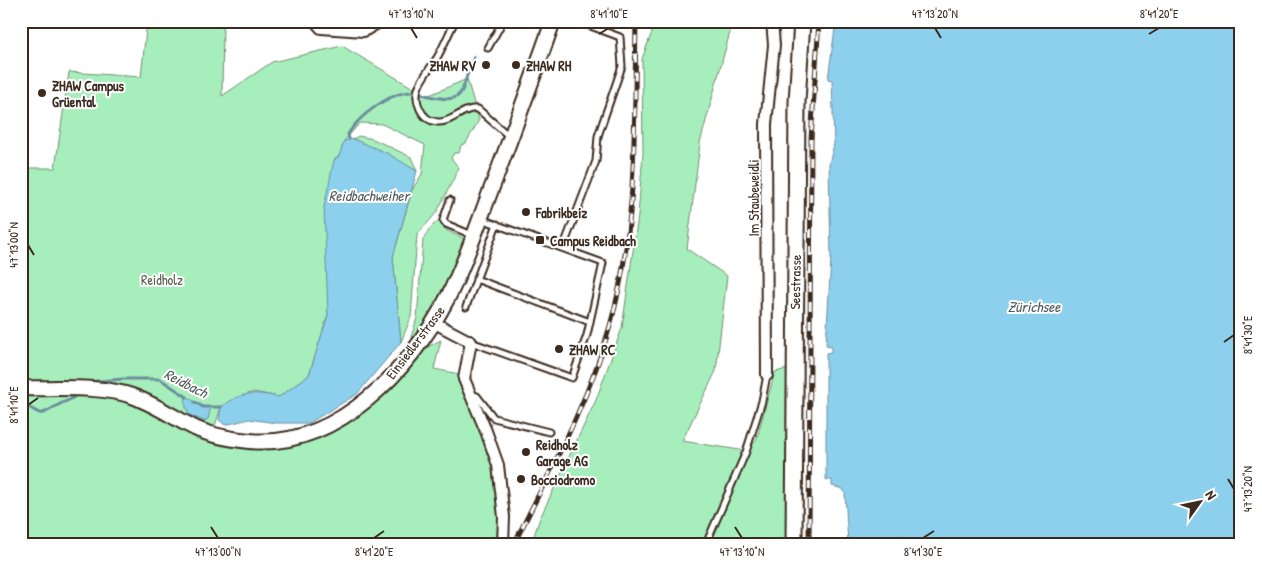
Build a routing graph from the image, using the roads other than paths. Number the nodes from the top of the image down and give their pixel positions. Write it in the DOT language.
graph roads {
  1 [pos="315,21"];
  2 [pos="381,21"];
  3 [pos="455,21"];
  4 [pos="504,21"];
  5 [pos="552,21"];
  6 [pos="577,21"];
  7 [pos="772,21"];
  8 [pos="802,21"];
  9 [pos="488,48"];
  10 [pos="511,138"];
  11 [pos="450,200"];
  12 [pos="482,219"];
  13 [pos="497,224"];
  14 [pos="475,236"];
  15 [pos="563,248"];
  16 [pos="476,279"];
  17 [pos="466,307"];
  18 [pos="433,322"];
  19 [pos="590,322"];
  20 [pos="471,342"];
  21 [pos="767,375"];
  22 [pos="21,388"];
  23 [pos="471,398"];
  24 [pos="549,432"];
  25 [pos="502,544"];
  26 [pos="706,544"];
  27 [pos="794,544"];
  1 -- 2 [label="street"];
  3 -- 10 [label="lane"];
  4 -- 9 [label="lane"];
  5 -- 10 [label="main road, Einsiedlerstrasse"];
  6 -- 15 [label="lane"];
  7 -- 21 [label="street, Im Staubeweidli"];
  8 -- 27 [label="main road, Seestrasse"];
  10 -- 12 [label="main road, Einsiedlerstrasse"];
  11 -- 14 [label="lane"];
  12 -- 13 [label="lane"];
  12 -- 14 [label="main road, Einsiedlerstrasse"];
  13 -- 15 [label="lane"];
  13 -- 16 [label="lane"];
  14 -- 18 [label="main road, Einsiedlerstrasse"];
  15 -- 19 [label="lane"];
  16 -- 17 [label="lane"];
  16 -- 19 [label="lane"];
  18 -- 20 [label="street"];
  18 -- 22 [label="main road, Einsiedlerstrasse"];
  19 -- 20 [label="lane"];
  20 -- 23 [label="street"];
  21 -- 26 [label="lane"];
  23 -- 24 [label="lane"];
  23 -- 25 [label="street"];
}
